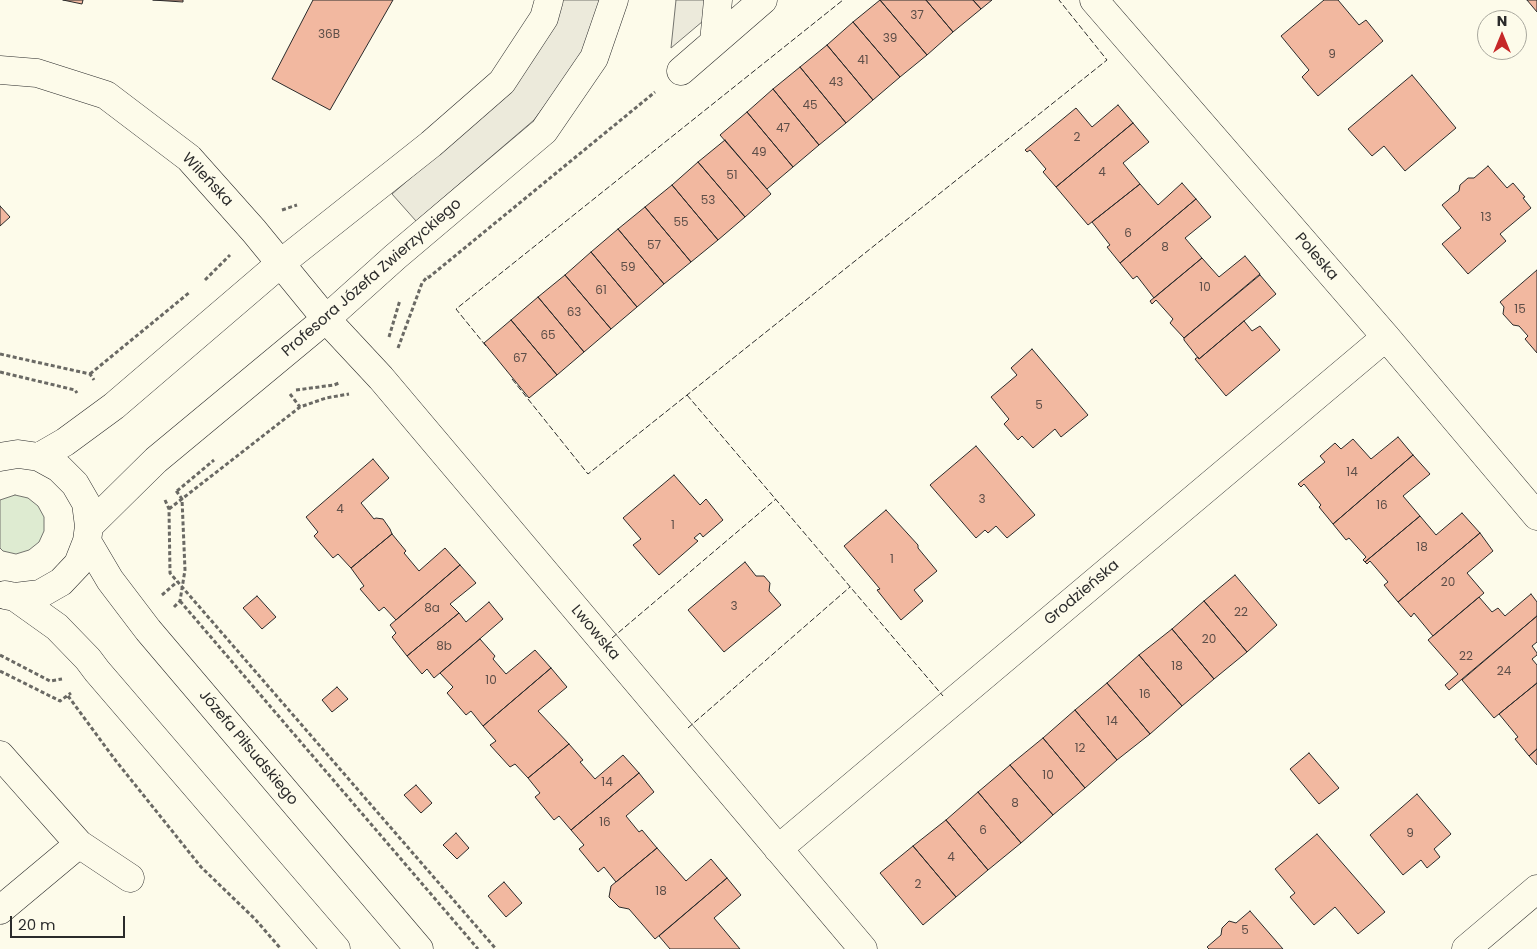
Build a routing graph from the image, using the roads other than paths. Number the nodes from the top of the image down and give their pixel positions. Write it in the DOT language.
graph roads {
  1 [pos="549,0"];
  2 [pos="614,0"];
  3 [pos="718,0"];
  4 [pos="763,0"];
  5 [pos="1094,0"];
  6 [pos="714,42"];
  7 [pos="0,70"];
  8 [pos="681,71"];
  9 [pos="281,263"];
  10 [pos="326,319"];
  11 [pos="1386,337"];
  12 [pos="14,452"];
  13 [pos="1537,516"];
  14 [pos="88,533"];
  15 [pos="7,596"];
  16 [pos="0,755"];
  17 [pos="79,844"];
  18 [pos="778,849"];
  19 [pos="130,878"];
  20 [pos="1537,889"];
  21 [pos="0,910"];
  22 [pos="336,949"];
  23 [pos="419,949"];
  24 [pos="863,949"];
  25 [pos="1466,949"];
  1 -- 9 [label="street"];
  2 -- 10 [label="street, Profesora Józefa Zwierzyckiego"];
  3 -- 6 [label="street"];
  4 -- 6 [label="street"];
  5 -- 11 [label="street, Poleska"];
  6 -- 8 [label="street"];
  7 -- 9 [label="street, Wileńska"];
  9 -- 10 [label="street, Wileńska"];
  9 -- 12 [label="street"];
  10 -- 14 [label="street, Profesora Józefa Zwierzyckiego"];
  10 -- 18 [label="street, Lwowska"];
  11 -- 13 [label="street, Poleska"];
  11 -- 18 [label="street, Grodzieńska"];
  12 -- 14 [label="street"];
  14 -- 15 [label="street"];
  14 -- 23 [label="street, Józefa Piłsudskiego"];
  15 -- 22 [label="street"];
  16 -- 17 [label="street"];
  17 -- 19 [label="street"];
  17 -- 21 [label="street"];
  18 -- 24 [label="street, Lwowska"];
  20 -- 25 [label="street"];
}
